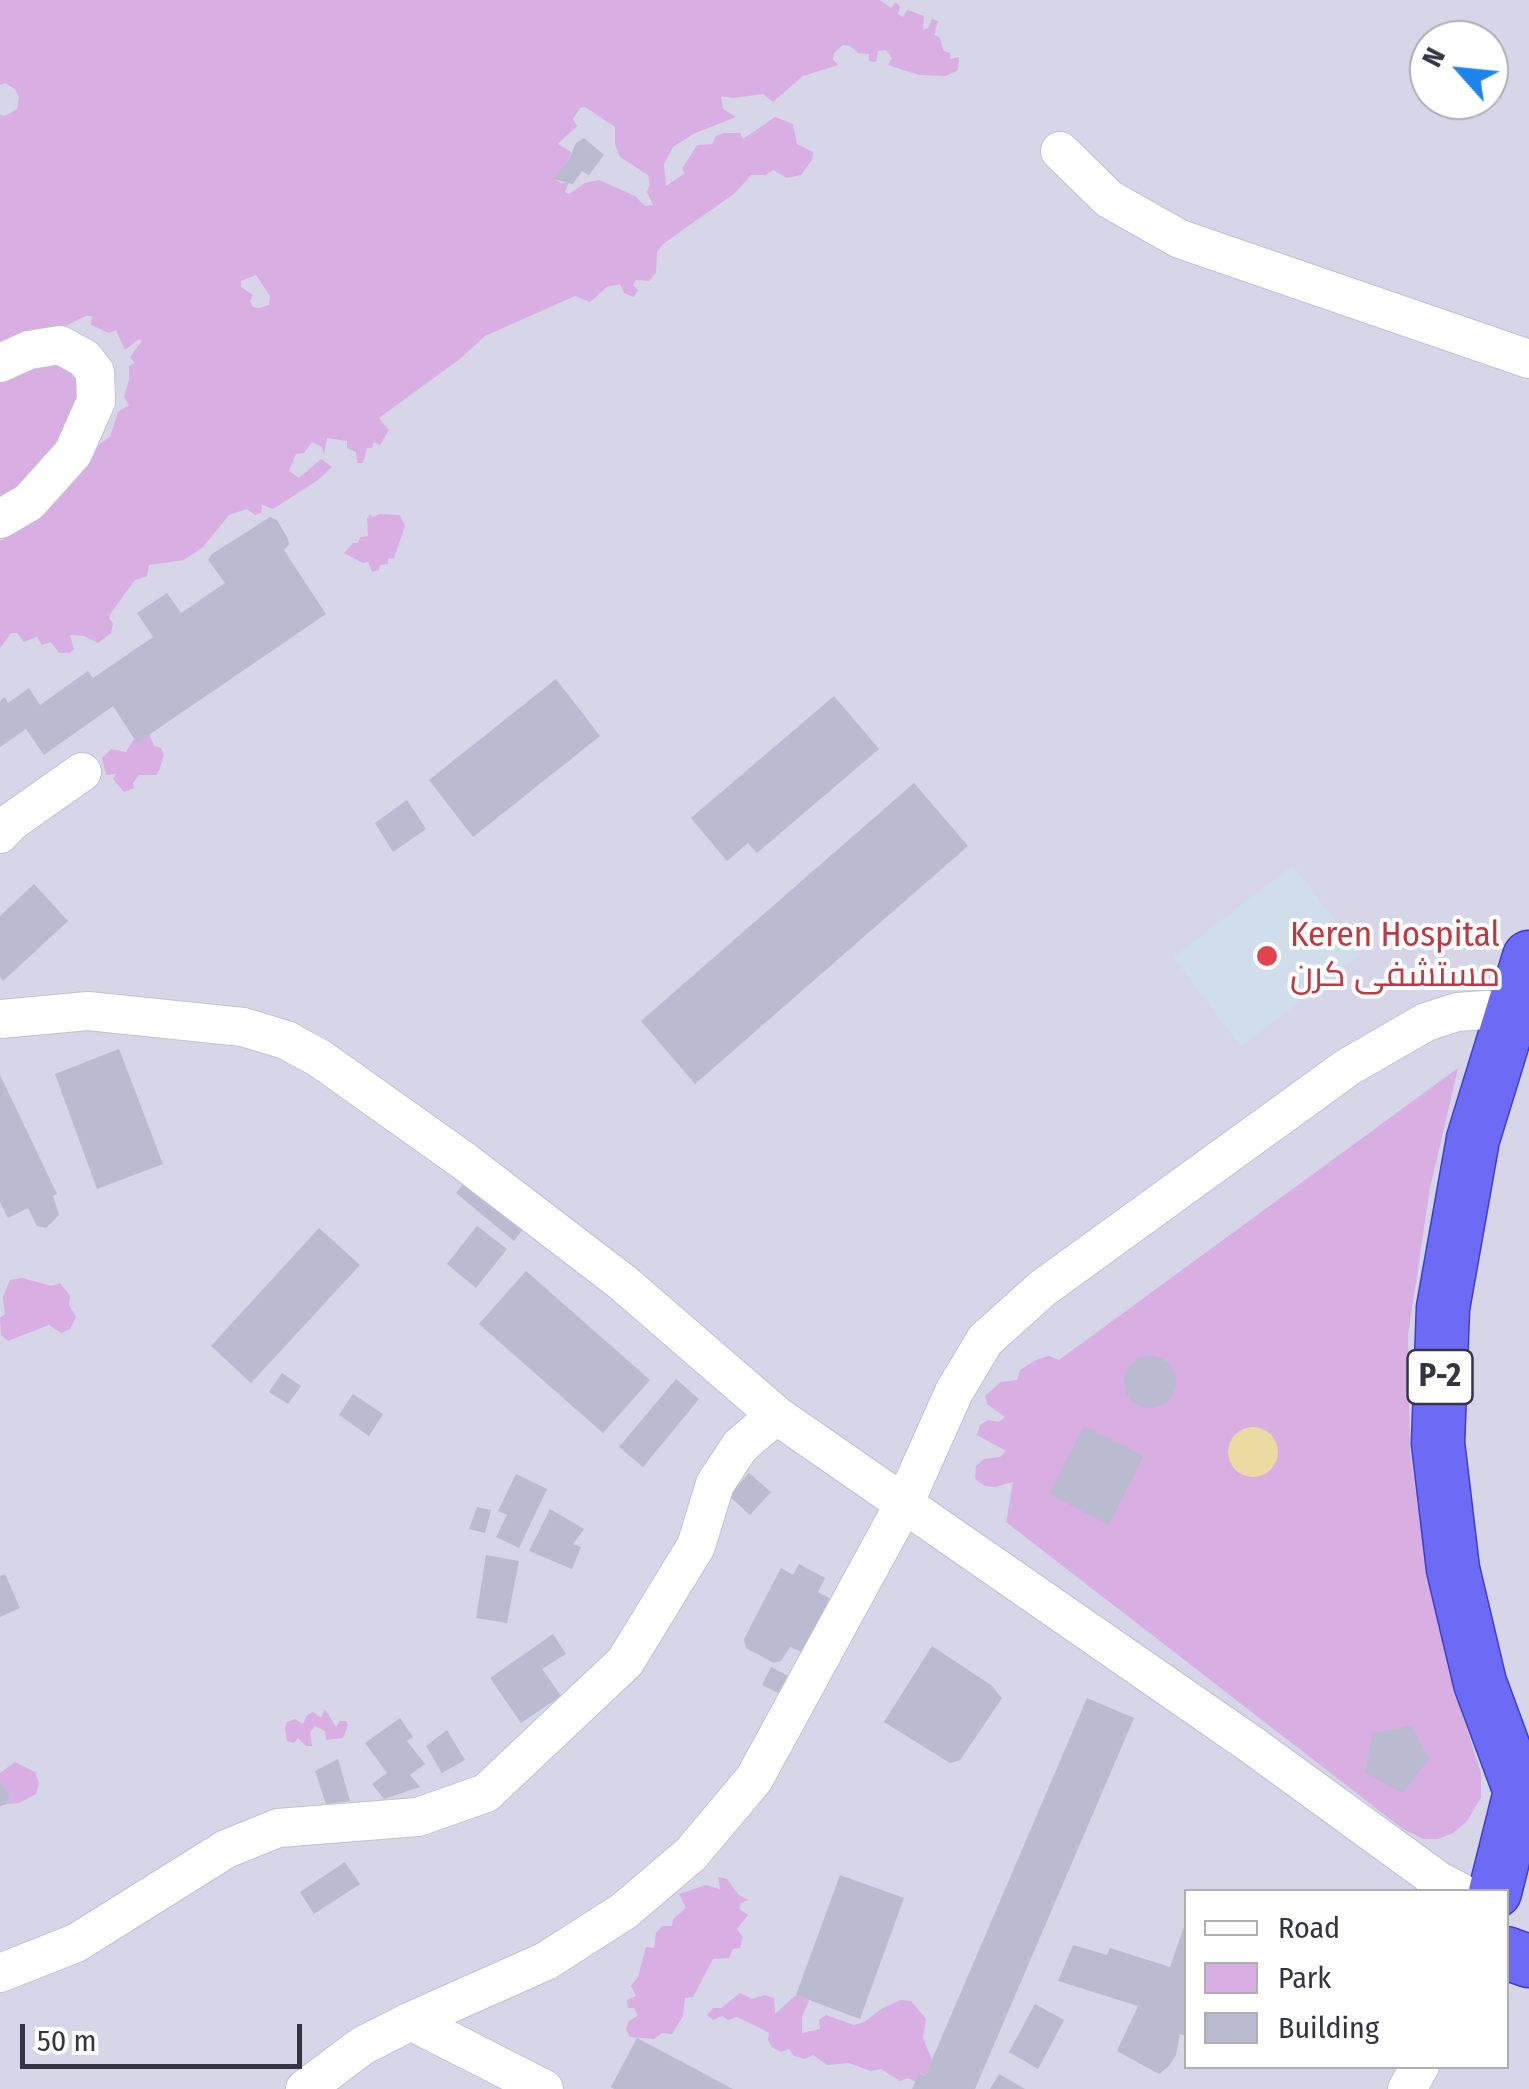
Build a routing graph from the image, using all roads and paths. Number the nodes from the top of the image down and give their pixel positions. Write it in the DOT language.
graph roads {
  1 [pos="1060,150"];
  2 [pos="1529,359"];
  3 [pos="0,363"];
  4 [pos="0,520"];
  5 [pos="82,772"];
  6 [pos="0,834"];
  7 [pos="1529,958"];
  8 [pos="1520,1008"];
  9 [pos="0,1019"];
  10 [pos="776,1415"];
  11 [pos="904,1504"];
  12 [pos="1524,1806"];
  13 [pos="1529,1874"];
  14 [pos="1455,1889"];
  15 [pos="1497,1889"];
  16 [pos="1500,1889"];
  17 [pos="0,1973"];
  18 [pos="410,2020"];
  19 [pos="306,2089"];
  20 [pos="544,2089"];
  1 -- 2 [label="street"];
  3 -- 4 [label="street"];
  5 -- 6 [label="street"];
  7 -- 8 [label="highway, P-2"];
  8 -- 11 [label="street"];
  8 -- 12 [label="highway, P-2"];
  9 -- 10 [label="street"];
  10 -- 11 [label="street"];
  10 -- 17 [label="street"];
  11 -- 14 [label="street"];
  11 -- 18 [label="street"];
  12 -- 15 [label="highway, P-2"];
  13 -- 16 [label="highway, P-2"];
  18 -- 19 [label="street"];
  18 -- 20 [label="street"];
}
